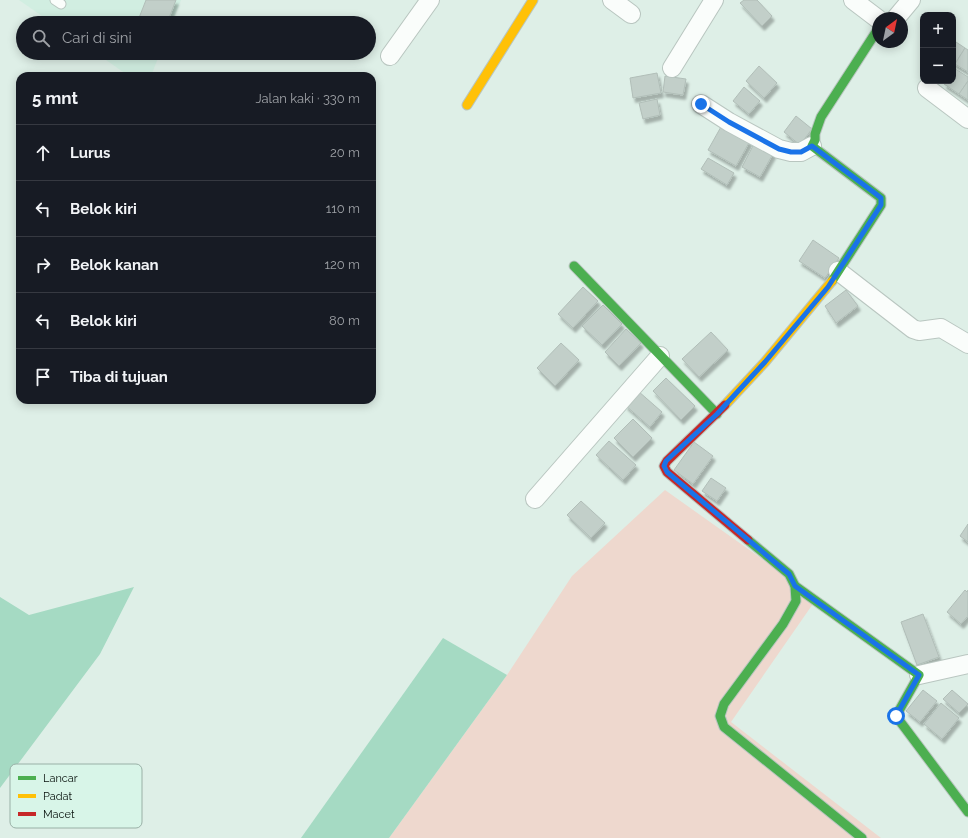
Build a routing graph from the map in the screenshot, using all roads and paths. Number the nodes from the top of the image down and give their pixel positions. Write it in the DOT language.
graph roads {
  1 [pos="430,0"];
  2 [pos="533,0"];
  3 [pos="612,0"];
  4 [pos="714,0"];
  5 [pos="853,0"];
  6 [pos="911,0"];
  7 [pos="901,12"];
  8 [pos="631,14"];
  9 [pos="872,14"];
  10 [pos="872,38"];
  11 [pos="390,56"];
  12 [pos="672,68"];
  13 [pos="927,88"];
  14 [pos="701,104"];
  15 [pos="467,105"];
  16 [pos="968,119"];
  17 [pos="812,146"];
  18 [pos="574,266"];
  19 [pos="838,271"];
  20 [pos="968,344"];
  21 [pos="660,356"];
  22 [pos="717,414"];
  23 [pos="535,500"];
  24 [pos="795,586"];
  25 [pos="968,664"];
  26 [pos="919,675"];
  27 [pos="968,812"];
  28 [pos="862,838"];
  1 -- 11 [label="street"];
  2 -- 15 [label="street"];
  3 -- 8 [label="street"];
  4 -- 12 [label="street"];
  5 -- 9 [label="street"];
  6 -- 7 [label="street"];
  10 -- 17 [label="street"];
  13 -- 16 [label="street"];
  14 -- 17 [label="street"];
  17 -- 19 [label="street"];
  18 -- 21 [label="street"];
  19 -- 20 [label="street"];
  19 -- 22 [label="street"];
  21 -- 22 [label="street"];
  21 -- 23 [label="street"];
  22 -- 24 [label="street"];
  24 -- 26 [label="street"];
  24 -- 28 [label="street"];
  25 -- 26 [label="street"];
  26 -- 27 [label="street"];
}
